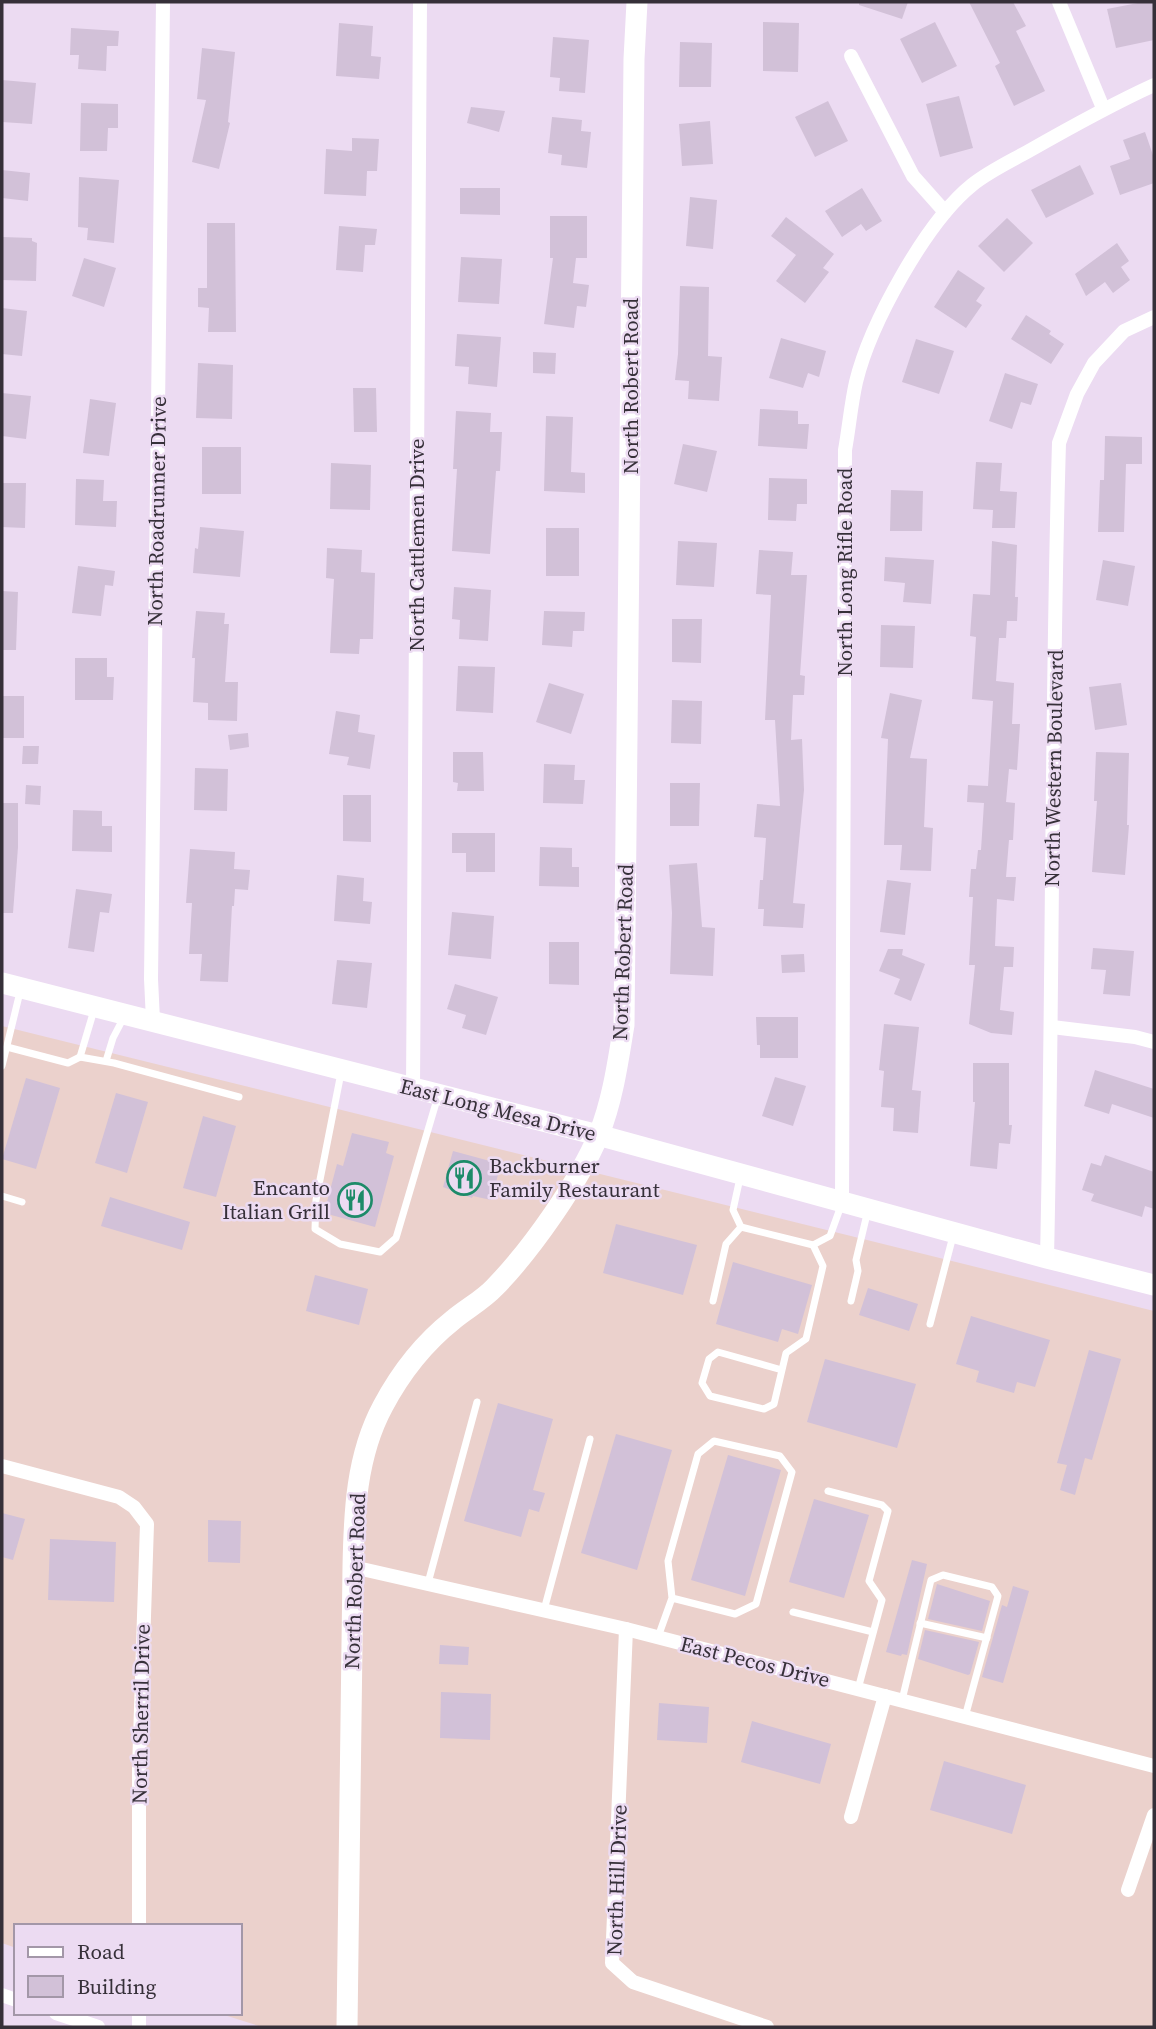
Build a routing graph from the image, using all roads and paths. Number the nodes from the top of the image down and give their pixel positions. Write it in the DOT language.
graph roads {
  1 [pos="163,2"];
  2 [pos="420,2"];
  3 [pos="638,2"];
  4 [pos="1059,2"];
  5 [pos="852,56"];
  6 [pos="1154,85"];
  7 [pos="1102,108"];
  8 [pos="945,212"];
  9 [pos="1154,317"];
  10 [pos="12,985"];
  11 [pos="95,1006"];
  12 [pos="126,1013"];
  13 [pos="153,1020"];
  14 [pos="1052,1027"];
  15 [pos="1154,1042"];
  16 [pos="7,1047"];
  17 [pos="80,1057"];
  18 [pos="106,1061"];
  19 [pos="2,1066"];
  20 [pos="342,1070"];
  21 [pos="412,1089"];
  22 [pos="439,1096"];
  23 [pos="239,1097"];
  24 [pos="598,1135"];
  25 [pos="740,1174"];
  26 [pos="2,1196"];
  27 [pos="22,1202"];
  28 [pos="842,1202"];
  29 [pos="868,1209"];
  30 [pos="741,1227"];
  31 [pos="954,1233"];
  32 [pos="813,1245"];
  33 [pos="1047,1258"];
  34 [pos="1154,1285"];
  35 [pos="713,1301"];
  36 [pos="851,1301"];
  37 [pos="930,1324"];
  38 [pos="782,1370"];
  39 [pos="477,1402"];
  40 [pos="590,1439"];
  41 [pos="2,1466"];
  42 [pos="828,1490"];
  43 [pos="353,1567"];
  44 [pos="428,1583"];
  45 [pos="672,1598"];
  46 [pos="544,1610"];
  47 [pos="793,1612"];
  48 [pos="920,1623"];
  49 [pos="626,1629"];
  50 [pos="873,1633"];
  51 [pos="658,1637"];
  52 [pos="987,1638"];
  53 [pos="858,1689"];
  54 [pos="885,1696"];
  55 [pos="902,1700"];
  56 [pos="965,1717"];
  57 [pos="1154,1766"];
  58 [pos="1154,1815"];
  59 [pos="851,1817"];
  60 [pos="1128,1890"];
  61 [pos="139,1924"];
  62 [pos="62,2015"];
  63 [pos="98,2027"];
  64 [pos="347,2027"];
  65 [pos="767,2027"];
  1 -- 13 [label="street, North Roadrunner Drive"];
  2 -- 21 [label="street, North Cattlemen Drive"];
  3 -- 24 [label="main road, North Robert Road"];
  4 -- 7 [label="street"];
  5 -- 8 [label="street"];
  6 -- 7 [label="street, North Long Rifle Road"];
  7 -- 8 [label="street, North Long Rifle Road"];
  8 -- 28 [label="street, North Long Rifle Road"];
  9 -- 14 [label="street, North Western Boulevard"];
  10 -- 11 [label="main road, East Long Mesa Drive"];
  10 -- 16 [label="lane"];
  11 -- 12 [label="main road, East Long Mesa Drive"];
  11 -- 17 [label="lane"];
  12 -- 13 [label="main road, East Long Mesa Drive"];
  12 -- 18 [label="lane"];
  13 -- 20 [label="main road, East Long Mesa Drive"];
  14 -- 15 [label="street"];
  14 -- 33 [label="street, North Western Boulevard"];
  16 -- 17 [label="lane"];
  16 -- 19 [label="lane"];
  17 -- 18 [label="lane"];
  18 -- 23 [label="lane"];
  20 -- 21 [label="main road, East Long Mesa Drive"];
  20 -- 22 [label="lane"];
  21 -- 22 [label="main road, East Long Mesa Drive"];
  22 -- 24 [label="main road, East Long Mesa Drive"];
  24 -- 25 [label="main road, East Long Mesa Drive"];
  24 -- 43 [label="main road, North Robert Road"];
  25 -- 28 [label="main road, East Long Mesa Drive"];
  25 -- 30 [label="lane"];
  26 -- 27 [label="lane"];
  28 -- 29 [label="main road, East Long Mesa Drive"];
  28 -- 32 [label="lane"];
  29 -- 31 [label="main road, East Long Mesa Drive"];
  29 -- 36 [label="lane"];
  30 -- 32 [label="lane"];
  30 -- 35 [label="lane"];
  31 -- 33 [label="main road, East Long Mesa Drive"];
  31 -- 37 [label="lane"];
  32 -- 38 [label="lane"];
  33 -- 34 [label="main road, East Long Mesa Drive"];
  38 -- 38 [label="lane"];
  39 -- 44 [label="lane"];
  40 -- 46 [label="lane"];
  41 -- 61 [label="street, North Sherril Drive"];
  42 -- 50 [label="lane"];
  43 -- 44 [label="street, East Pecos Drive"];
  43 -- 64 [label="main road, North Robert Road"];
  44 -- 46 [label="street, East Pecos Drive"];
  45 -- 45 [label="lane"];
  45 -- 51 [label="lane"];
  46 -- 49 [label="street, East Pecos Drive"];
  47 -- 50 [label="lane"];
  48 -- 52 [label="lane"];
  48 -- 52 [label="lane"];
  48 -- 55 [label="lane"];
  49 -- 51 [label="street, East Pecos Drive"];
  49 -- 65 [label="street, North Hill Drive"];
  50 -- 53 [label="lane"];
  51 -- 53 [label="street, East Pecos Drive"];
  52 -- 56 [label="lane"];
  53 -- 54 [label="street, East Pecos Drive"];
  54 -- 55 [label="street, East Pecos Drive"];
  54 -- 59 [label="street"];
  55 -- 56 [label="street, East Pecos Drive"];
  56 -- 57 [label="street, East Pecos Drive"];
  58 -- 60 [label="street"];
  62 -- 63 [label="street"];
}
